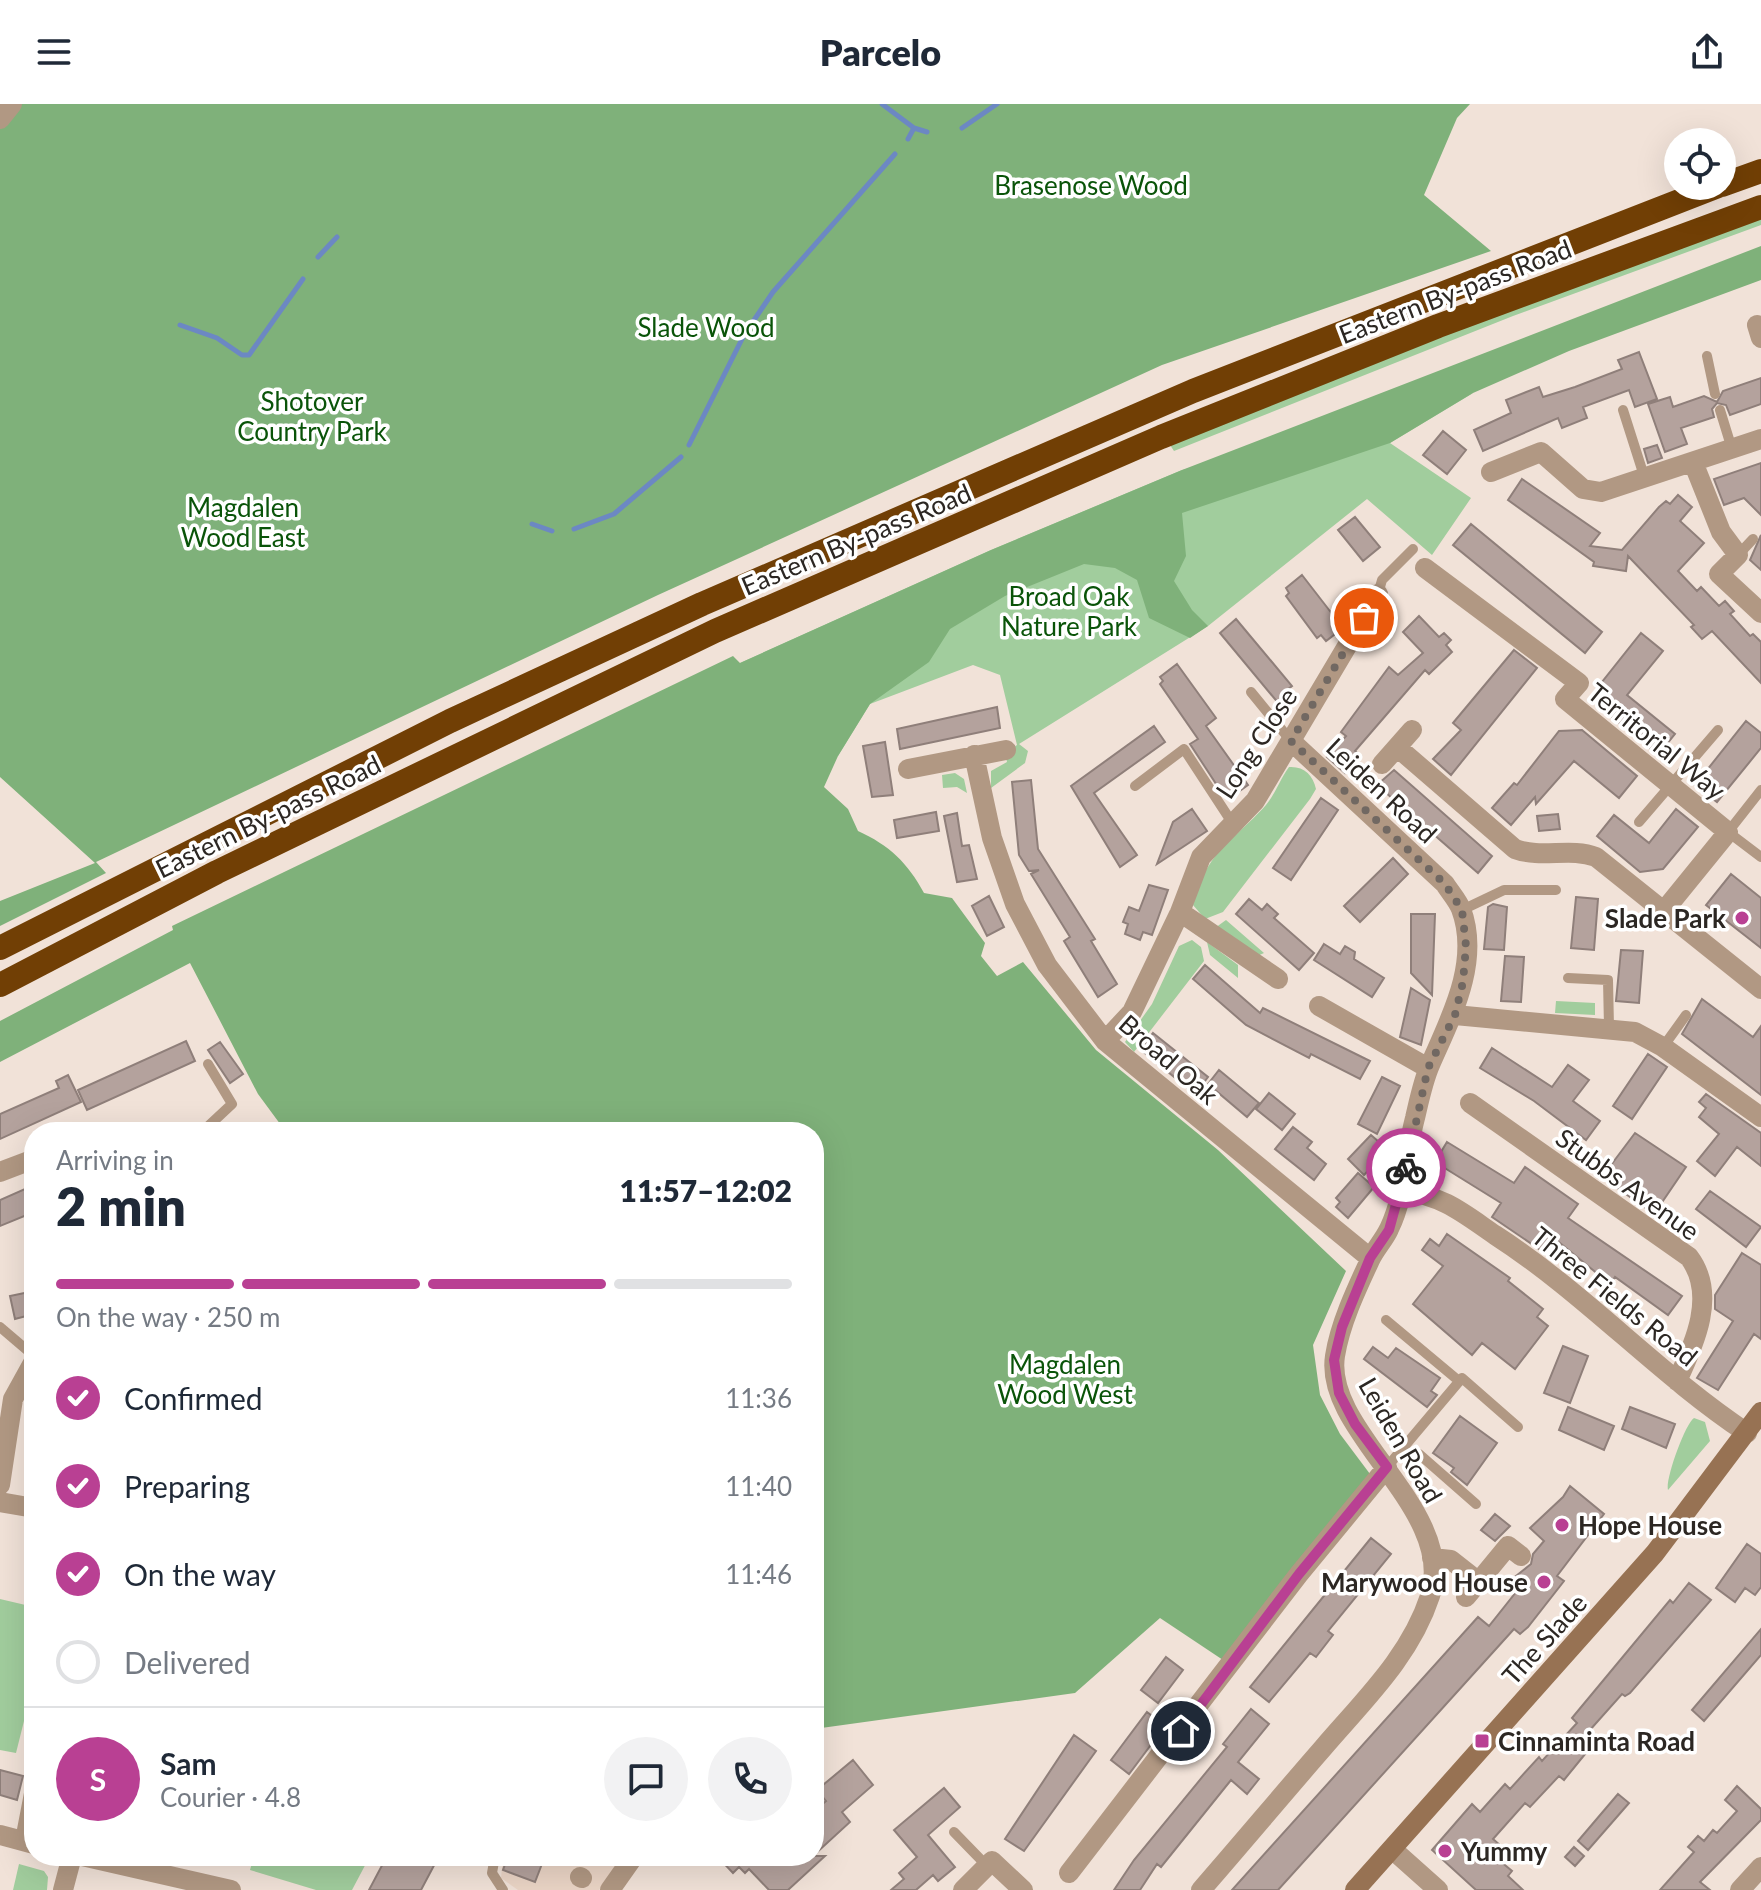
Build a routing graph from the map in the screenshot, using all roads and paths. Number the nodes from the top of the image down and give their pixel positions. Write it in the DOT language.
graph roads {
  1 [pos="12,104"];
  2 [pos="0,119"];
  3 [pos="1761,171"];
  4 [pos="1736,180"];
  5 [pos="1682,200"];
  6 [pos="1761,207"];
  7 [pos="1707,356"];
  8 [pos="1715,394"];
  9 [pos="1623,410"];
  10 [pos="1720,410"];
  11 [pos="1761,439"];
  12 [pos="1732,449"];
  13 [pos="1693,462"];
  14 [pos="1491,472"];
  15 [pos="1645,479"];
  16 [pos="1753,539"];
  17 [pos="1413,549"];
  18 [pos="1738,555"];
  19 [pos="1425,568"];
  20 [pos="1378,594"];
  21 [pos="1761,613"];
  22 [pos="1251,692"];
  23 [pos="1412,730"];
  24 [pos="1718,730"];
  25 [pos="1291,741"];
  26 [pos="1397,747"];
  27 [pos="1006,750"];
  28 [pos="974,755"];
  29 [pos="1382,764"];
  30 [pos="908,769"];
  31 [pos="1671,785"];
  32 [pos="1135,786"];
  33 [pos="1761,790"];
  34 [pos="1639,822"];
  35 [pos="1233,824"];
  36 [pos="1728,832"];
  37 [pos="1761,857"];
  38 [pos="1556,890"];
  39 [pos="1462,910"];
  40 [pos="1180,912"];
  41 [pos="1663,912"];
  42 [pos="0,948"];
  43 [pos="1568,978"];
  44 [pos="1278,979"];
  45 [pos="0,985"];
  46 [pos="1761,989"];
  47 [pos="1319,1006"];
  48 [pos="1455,1015"];
  49 [pos="1686,1015"];
  50 [pos="1609,1027"];
  51 [pos="1105,1041"];
  52 [pos="1663,1047"];
  53 [pos="208,1064"];
  54 [pos="1428,1068"];
  55 [pos="1470,1103"];
  56 [pos="1761,1117"];
  57 [pos="213,1122"];
  58 [pos="24,1163"];
  59 [pos="0,1172"];
  60 [pos="1403,1190"];
  61 [pos="1370,1258"];
  62 [pos="1386,1320"];
  63 [pos="0,1327"];
  64 [pos="24,1350"];
  65 [pos="24,1378"];
  66 [pos="1459,1381"];
  67 [pos="1677,1381"];
  68 [pos="1761,1412"];
  69 [pos="1518,1427"];
  70 [pos="1747,1433"];
  71 [pos="1401,1451"];
  72 [pos="1387,1467"];
  73 [pos="0,1485"];
  74 [pos="0,1502"];
  75 [pos="1476,1504"];
  76 [pos="24,1506"];
  77 [pos="1521,1556"];
  78 [pos="1432,1558"];
  79 [pos="24,1813"];
  80 [pos="954,1832"];
  81 [pos="18,1840"];
  82 [pos="1392,1849"];
  83 [pos="69,1866"];
  84 [pos="140,1866"];
  85 [pos="493,1866"];
  86 [pos="627,1866"];
  87 [pos="987,1866"];
  88 [pos="1761,1867"];
  89 [pos="1069,1873"];
  90 [pos="63,1890"];
  91 [pos="231,1890"];
  92 [pos="503,1890"];
  93 [pos="610,1890"];
  94 [pos="963,1890"];
  95 [pos="1023,1890"];
  96 [pos="1201,1890"];
  97 [pos="1355,1890"];
  98 [pos="1438,1890"];
  99 [pos="1740,1890"];
  1 -- 2 [label="street"];
  3 -- 4 [label="highway, Eastern By-pass Road"];
  5 -- 42 [label="highway, Eastern By-pass Road"];
  6 -- 45 [label="highway, Eastern By-pass Road"];
  7 -- 8 [label="lane"];
  9 -- 15 [label="lane"];
  10 -- 12 [label="lane"];
  11 -- 12 [label="street"];
  12 -- 13 [label="street"];
  13 -- 15 [label="street"];
  13 -- 18 [label="street"];
  14 -- 15 [label="street"];
  16 -- 18 [label="lane"];
  17 -- 20 [label="lane"];
  18 -- 21 [label="street"];
  19 -- 31 [label="street, Territorial Way"];
  20 -- 25 [label="street, Long Close"];
  22 -- 25 [label="lane"];
  23 -- 26 [label="street"];
  24 -- 31 [label="lane"];
  25 -- 35 [label="street, Long Close"];
  25 -- 39 [label="street, Leiden Road"];
  26 -- 29 [label="street"];
  26 -- 41 [label="street"];
  27 -- 28 [label="street"];
  28 -- 30 [label="street"];
  28 -- 51 [label="street, Broad Oak"];
  31 -- 34 [label="lane"];
  31 -- 36 [label="street, Territorial Way"];
  32 -- 35 [label="lane"];
  33 -- 36 [label="lane"];
  35 -- 40 [label="street, Long Close"];
  36 -- 37 [label="lane"];
  36 -- 41 [label="street, Territorial Way"];
  38 -- 39 [label="lane"];
  39 -- 48 [label="street, Leiden Road"];
  40 -- 44 [label="street"];
  40 -- 51 [label="street, Long Close"];
  41 -- 46 [label="street"];
  43 -- 50 [label="lane"];
  47 -- 54 [label="street"];
  48 -- 50 [label="street"];
  48 -- 54 [label="street, Leiden Road"];
  49 -- 52 [label="lane"];
  50 -- 52 [label="street"];
  51 -- 61 [label="street, Broad Oak"];
  52 -- 56 [label="street"];
  53 -- 57 [label="lane"];
  54 -- 60 [label="street, Leiden Road"];
  55 -- 67 [label="street, Stubbs Avenue"];
  58 -- 59 [label="street"];
  60 -- 61 [label="street, Leiden Road"];
  60 -- 67 [label="street, Three Fields Road"];
  61 -- 72 [label="street, Leiden Road"];
  62 -- 66 [label="lane"];
  63 -- 64 [label="lane"];
  65 -- 73 [label="street"];
  66 -- 69 [label="lane"];
  66 -- 71 [label="lane"];
  67 -- 70 [label="street, Three Fields Road"];
  68 -- 70 [label="main road, The Slade"];
  70 -- 82 [label="main road, The Slade"];
  71 -- 72 [label="lane"];
  71 -- 75 [label="lane"];
  72 -- 78 [label="street, Leiden Road"];
  72 -- 89 [label="street"];
  74 -- 76 [label="street"];
  77 -- 78 [label="street"];
  78 -- 96 [label="street, Leiden Road"];
  79 -- 81 [label="lane"];
  80 -- 87 [label="lane"];
  82 -- 97 [label="main road, The Slade"];
  82 -- 98 [label="street"];
  83 -- 90 [label="street"];
  84 -- 91 [label="street"];
  85 -- 92 [label="lane"];
  86 -- 93 [label="street"];
  87 -- 94 [label="street"];
  87 -- 95 [label="street"];
  88 -- 99 [label="street"];
}
